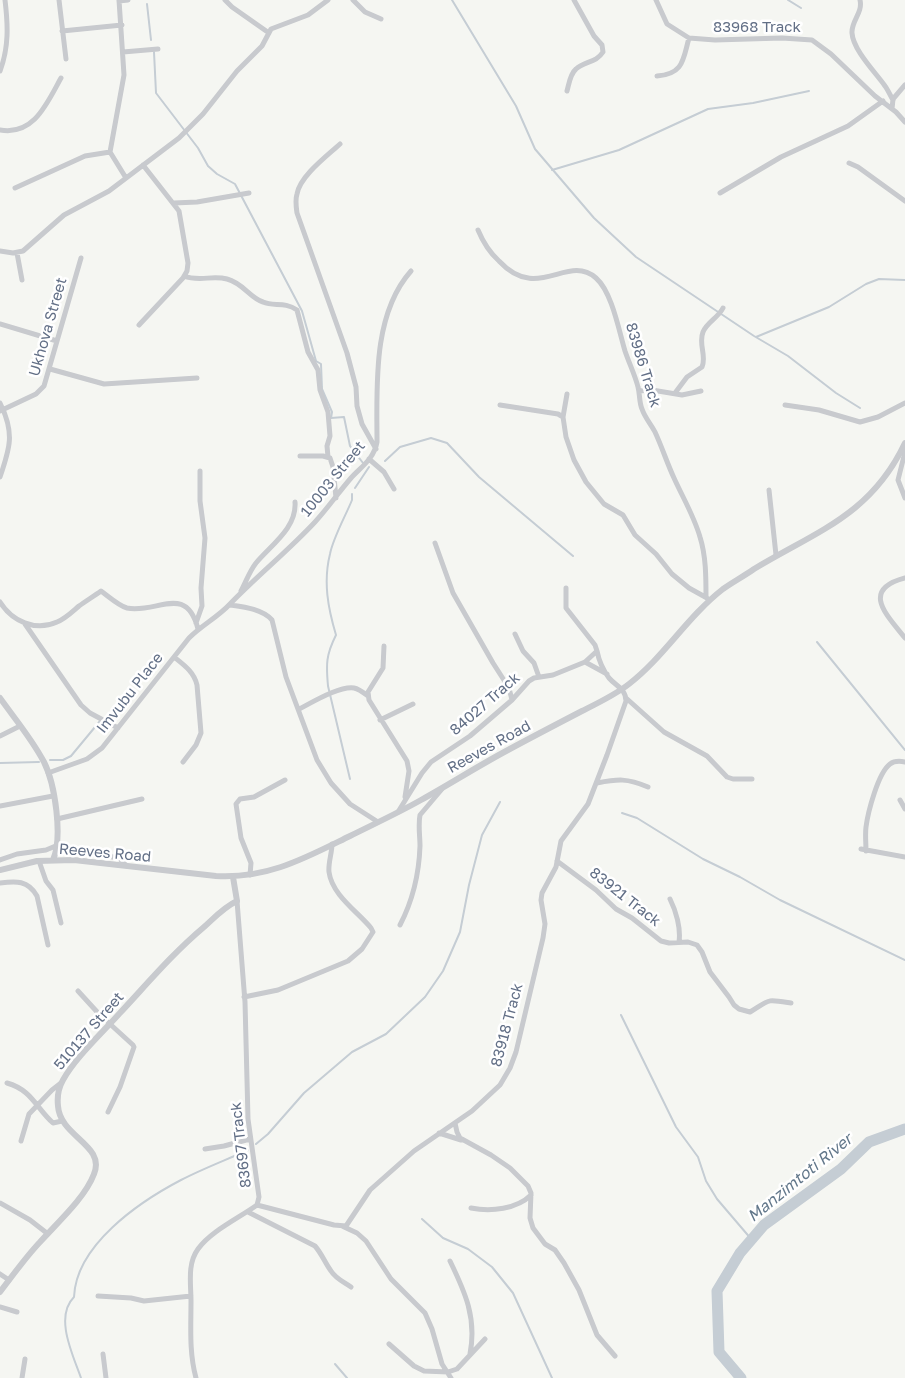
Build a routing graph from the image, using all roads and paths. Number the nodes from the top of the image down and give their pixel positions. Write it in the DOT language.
graph roads {
  1 [pos="5,0"];
  2 [pos="58,0"];
  3 [pos="119,0"];
  4 [pos="128,0"];
  5 [pos="225,0"];
  6 [pos="328,0"];
  7 [pos="353,0"];
  8 [pos="574,0"];
  9 [pos="656,0"];
  10 [pos="860,0"];
  11 [pos="381,19"];
  12 [pos="122,24"];
  13 [pos="62,31"];
  14 [pos="269,33"];
  15 [pos="690,38"];
  16 [pos="158,49"];
  17 [pos="124,52"];
  18 [pos="66,59"];
  19 [pos="0,71"];
  20 [pos="658,76"];
  21 [pos="61,78"];
  22 [pos="905,85"];
  23 [pos="567,92"];
  24 [pos="893,100"];
  25 [pos="883,101"];
  26 [pos="892,108"];
  27 [pos="905,122"];
  28 [pos="0,130"];
  29 [pos="340,144"];
  30 [pos="110,152"];
  31 [pos="849,163"];
  32 [pos="143,165"];
  33 [pos="126,178"];
  34 [pos="15,188"];
  35 [pos="249,193"];
  36 [pos="720,193"];
  37 [pos="905,201"];
  38 [pos="174,202"];
  39 [pos="478,230"];
  40 [pos="0,251"];
  41 [pos="17,253"];
  42 [pos="81,258"];
  43 [pos="411,271"];
  44 [pos="184,276"];
  45 [pos="22,280"];
  46 [pos="723,308"];
  47 [pos="0,324"];
  48 [pos="139,325"];
  49 [pos="57,341"];
  50 [pos="50,370"];
  51 [pos="197,378"];
  52 [pos="639,391"];
  53 [pos="701,391"];
  54 [pos="676,393"];
  55 [pos="567,394"];
  56 [pos="0,403"];
  57 [pos="905,403"];
  58 [pos="500,404"];
  59 [pos="785,405"];
  60 [pos="2,410"];
  61 [pos="563,416"];
  62 [pos="904,446"];
  63 [pos="376,449"];
  64 [pos="300,456"];
  65 [pos="328,457"];
  66 [pos="369,459"];
  67 [pos="200,471"];
  68 [pos="0,477"];
  69 [pos="394,489"];
  70 [pos="770,490"];
  71 [pos="336,498"];
  72 [pos="905,498"];
  73 [pos="295,502"];
  74 [pos="435,543"];
  75 [pos="776,555"];
  76 [pos="905,578"];
  77 [pos="566,588"];
  78 [pos="239,594"];
  79 [pos="708,599"];
  80 [pos="0,602"];
  81 [pos="230,605"];
  82 [pos="221,612"];
  83 [pos="196,623"];
  84 [pos="25,624"];
  85 [pos="198,629"];
  86 [pos="515,634"];
  87 [pos="905,638"];
  88 [pos="384,646"];
  89 [pos="597,651"];
  90 [pos="174,657"];
  91 [pos="585,662"];
  92 [pos="607,674"];
  93 [pos="539,676"];
  94 [pos="622,690"];
  95 [pos="368,696"];
  96 [pos="0,698"];
  97 [pos="626,698"];
  98 [pos="512,700"];
  99 [pos="413,704"];
  100 [pos="299,709"];
  101 [pos="380,720"];
  102 [pos="20,726"];
  103 [pos="118,728"];
  104 [pos="0,736"];
  105 [pos="183,762"];
  106 [pos="905,762"];
  107 [pos="48,773"];
  108 [pos="752,779"];
  109 [pos="285,780"];
  110 [pos="597,783"];
  111 [pos="444,787"];
  112 [pos="648,787"];
  113 [pos="53,796"];
  114 [pos="142,799"];
  115 [pos="900,800"];
  116 [pos="403,802"];
  117 [pos="0,806"];
  118 [pos="905,809"];
  119 [pos="398,812"];
  120 [pos="57,819"];
  121 [pos="378,822"];
  122 [pos="332,844"];
  123 [pos="58,845"];
  124 [pos="905,857"];
  125 [pos="0,860"];
  126 [pos="53,860"];
  127 [pos="39,861"];
  128 [pos="557,861"];
  129 [pos="127,866"];
  130 [pos="0,870"];
  131 [pos="250,876"];
  132 [pos="233,877"];
  133 [pos="0,883"];
  134 [pos="670,899"];
  135 [pos="236,901"];
  136 [pos="61,922"];
  137 [pos="400,925"];
  138 [pos="679,942"];
  139 [pos="48,945"];
  140 [pos="78,991"];
  141 [pos="244,997"];
  142 [pos="791,1003"];
  143 [pos="110,1024"];
  144 [pos="7,1083"];
  145 [pos="61,1083"];
  146 [pos="38,1104"];
  147 [pos="108,1112"];
  148 [pos="62,1120"];
  149 [pos="455,1123"];
  150 [pos="439,1133"];
  151 [pos="250,1139"];
  152 [pos="21,1140"];
  153 [pos="464,1141"];
  154 [pos="205,1149"];
  155 [pos="532,1195"];
  156 [pos="0,1203"];
  157 [pos="257,1205"];
  158 [pos="472,1208"];
  159 [pos="248,1212"];
  160 [pos="342,1226"];
  161 [pos="48,1234"];
  162 [pos="450,1261"];
  163 [pos="0,1274"];
  164 [pos="9,1280"];
  165 [pos="351,1287"];
  166 [pos="0,1292"];
  167 [pos="98,1296"];
  168 [pos="191,1296"];
  169 [pos="0,1307"];
  170 [pos="17,1312"];
  171 [pos="485,1339"];
  172 [pos="389,1344"];
  173 [pos="103,1354"];
  174 [pos="470,1356"];
  175 [pos="614,1356"];
  176 [pos="25,1359"];
  177 [pos="448,1372"];
  178 [pos="22,1378"];
  179 [pos="106,1378"];
  180 [pos="196,1378"];
  181 [pos="451,1378"];
  1 -- 19 [label="street"];
  2 -- 13 [label="street"];
  3 -- 4 [label="street"];
  3 -- 12 [label="street"];
  5 -- 14 [label="street"];
  6 -- 14 [label="street"];
  7 -- 11 [label="street"];
  8 -- 23 [label="street"];
  9 -- 15 [label="street, 83968 Track"];
  10 -- 24 [label="street"];
  12 -- 13 [label="street"];
  12 -- 17 [label="street"];
  13 -- 18 [label="street"];
  14 -- 32 [label="street"];
  15 -- 20 [label="street"];
  15 -- 25 [label="street, 83968 Track"];
  16 -- 17 [label="street"];
  17 -- 30 [label="street"];
  21 -- 28 [label="street"];
  22 -- 24 [label="street"];
  24 -- 26 [label="street"];
  25 -- 26 [label="street, 83968 Track"];
  25 -- 36 [label="street"];
  26 -- 27 [label="street, 83968 Track"];
  29 -- 63 [label="street"];
  30 -- 33 [label="street"];
  30 -- 34 [label="street"];
  31 -- 37 [label="street"];
  32 -- 33 [label="street"];
  32 -- 38 [label="street"];
  33 -- 41 [label="street"];
  35 -- 38 [label="street"];
  38 -- 44 [label="street"];
  39 -- 52 [label="street, 83986 Track"];
  40 -- 41 [label="street"];
  41 -- 45 [label="street"];
  42 -- 49 [label="street, Ukhova Street"];
  43 -- 63 [label="street, 10003 Street"];
  44 -- 48 [label="street"];
  44 -- 65 [label="street"];
  46 -- 54 [label="street"];
  47 -- 49 [label="street"];
  49 -- 50 [label="street, Ukhova Street"];
  50 -- 51 [label="street"];
  50 -- 60 [label="street, Ukhova Street"];
  52 -- 54 [label="street"];
  52 -- 79 [label="street, 83986 Track"];
  53 -- 54 [label="street"];
  55 -- 61 [label="street"];
  56 -- 60 [label="street"];
  57 -- 59 [label="street"];
  58 -- 61 [label="street"];
  60 -- 68 [label="street"];
  61 -- 79 [label="street"];
  62 -- 72 [label="street"];
  62 -- 75 [label="street, Reeves Road"];
  63 -- 66 [label="street, 10003 Street"];
  64 -- 65 [label="street"];
  65 -- 71 [label="street"];
  66 -- 69 [label="street"];
  66 -- 71 [label="street, 10003 Street"];
  67 -- 83 [label="street"];
  70 -- 75 [label="street"];
  71 -- 78 [label="street, 10003 Street"];
  73 -- 78 [label="street"];
  74 -- 98 [label="street"];
  75 -- 79 [label="street, Reeves Road"];
  76 -- 87 [label="street"];
  77 -- 89 [label="street"];
  78 -- 81 [label="street, 10003 Street"];
  79 -- 94 [label="street, Reeves Road"];
  80 -- 84 [label="street"];
  81 -- 82 [label="street, 10003 Street"];
  81 -- 100 [label="street"];
  82 -- 85 [label="street, Imvubu Place"];
  83 -- 84 [label="street"];
  83 -- 85 [label="street"];
  84 -- 103 [label="street"];
  85 -- 90 [label="street, Imvubu Place"];
  86 -- 93 [label="street"];
  88 -- 95 [label="street"];
  89 -- 91 [label="street, 84027 Track"];
  89 -- 92 [label="street"];
  90 -- 103 [label="street, Imvubu Place"];
  90 -- 105 [label="street"];
  91 -- 92 [label="street"];
  91 -- 93 [label="street, 84027 Track"];
  92 -- 94 [label="street"];
  93 -- 98 [label="street, 84027 Track"];
  94 -- 97 [label="street"];
  94 -- 111 [label="street, Reeves Road"];
  95 -- 100 [label="street"];
  95 -- 101 [label="street"];
  96 -- 102 [label="street"];
  97 -- 108 [label="street"];
  97 -- 110 [label="street, 83918 Track"];
  98 -- 116 [label="street, 84027 Track"];
  99 -- 101 [label="street"];
  100 -- 121 [label="street"];
  101 -- 116 [label="street"];
  102 -- 104 [label="street"];
  102 -- 107 [label="street"];
  103 -- 107 [label="street, Imvubu Place"];
  106 -- 124 [label="street"];
  107 -- 113 [label="street"];
  109 -- 131 [label="street"];
  110 -- 112 [label="street"];
  110 -- 128 [label="street, 83918 Track"];
  111 -- 119 [label="street, Reeves Road"];
  111 -- 137 [label="street"];
  113 -- 117 [label="street"];
  113 -- 120 [label="street"];
  114 -- 120 [label="street"];
  115 -- 118 [label="street"];
  116 -- 119 [label="street, 84027 Track"];
  119 -- 121 [label="street, Reeves Road"];
  120 -- 123 [label="street"];
  121 -- 122 [label="street, Reeves Road"];
  122 -- 131 [label="street, Reeves Road"];
  122 -- 141 [label="street"];
  123 -- 125 [label="street"];
  123 -- 126 [label="street"];
  123 -- 129 [label="street"];
  126 -- 127 [label="street, Reeves Road"];
  126 -- 129 [label="street, Reeves Road"];
  127 -- 130 [label="street, Reeves Road"];
  127 -- 136 [label="street"];
  128 -- 138 [label="street, 83921 Track"];
  128 -- 149 [label="street, 83918 Track"];
  129 -- 132 [label="street, Reeves Road"];
  131 -- 132 [label="street, Reeves Road"];
  132 -- 135 [label="street, 83697 Track"];
  133 -- 139 [label="street"];
  134 -- 138 [label="street"];
  135 -- 141 [label="street, 83697 Track"];
  135 -- 143 [label="street, 510137 Street"];
  138 -- 142 [label="street, 83921 Track"];
  140 -- 143 [label="street"];
  141 -- 151 [label="street, 83697 Track"];
  143 -- 145 [label="street, 510137 Street"];
  143 -- 147 [label="street"];
  144 -- 146 [label="street"];
  145 -- 146 [label="street"];
  145 -- 148 [label="street, 510137 Street"];
  146 -- 148 [label="street"];
  146 -- 152 [label="street"];
  148 -- 161 [label="street"];
  149 -- 150 [label="street, 83918 Track"];
  149 -- 153 [label="street"];
  150 -- 153 [label="street"];
  150 -- 160 [label="street, 83918 Track"];
  151 -- 154 [label="street"];
  151 -- 157 [label="street, 83697 Track"];
  153 -- 155 [label="street"];
  155 -- 158 [label="street"];
  155 -- 175 [label="street"];
  156 -- 161 [label="street"];
  157 -- 159 [label="street, 83697 Track"];
  157 -- 160 [label="street"];
  159 -- 165 [label="street"];
  159 -- 168 [label="street, 83697 Track"];
  160 -- 177 [label="street"];
  161 -- 164 [label="street"];
  162 -- 174 [label="street"];
  163 -- 164 [label="street"];
  164 -- 166 [label="street"];
  167 -- 168 [label="street"];
  168 -- 180 [label="street, 83697 Track"];
  169 -- 170 [label="street"];
  171 -- 174 [label="street"];
  172 -- 177 [label="street"];
  173 -- 179 [label="street"];
  174 -- 177 [label="street"];
  176 -- 178 [label="street"];
  177 -- 181 [label="street"];
}
